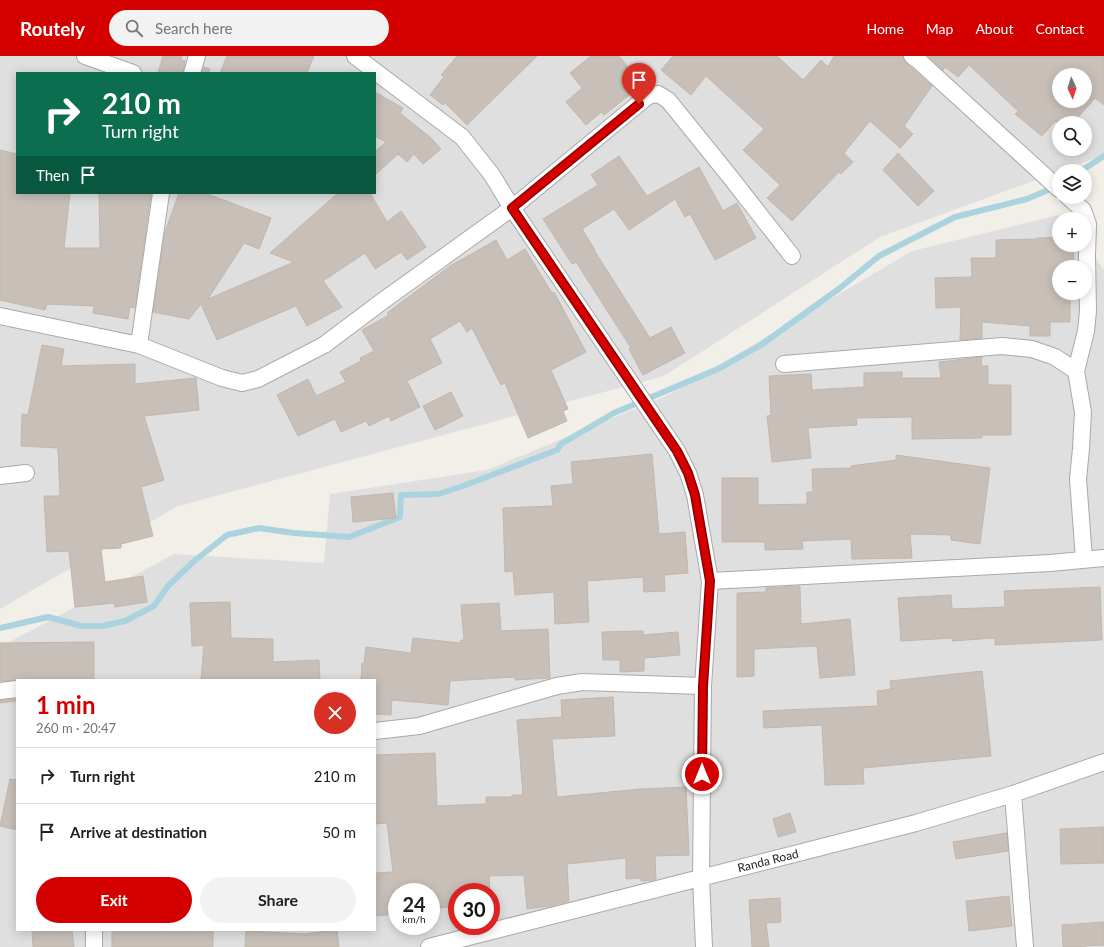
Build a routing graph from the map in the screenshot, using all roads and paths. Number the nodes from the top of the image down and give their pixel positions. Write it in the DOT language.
graph roads {
  1 [pos="85,56"];
  2 [pos="197,56"];
  3 [pos="355,56"];
  4 [pos="918,58"];
  5 [pos="130,72"];
  6 [pos="192,72"];
  7 [pos="1052,182"];
  8 [pos="161,194"];
  9 [pos="1076,204"];
  10 [pos="512,208"];
  11 [pos="792,256"];
  12 [pos="0,316"];
  13 [pos="139,345"];
  14 [pos="784,364"];
  15 [pos="1076,371"];
  16 [pos="26,473"];
  17 [pos="0,476"];
  18 [pos="1104,558"];
  19 [pos="1084,559"];
  20 [pos="710,581"];
  21 [pos="703,686"];
  22 [pos="16,689"];
  23 [pos="0,691"];
  24 [pos="376,731"];
  25 [pos="1104,762"];
  26 [pos="1013,794"];
  27 [pos="701,878"];
  28 [pos="94,931"];
  29 [pos="94,947"];
  30 [pos="429,947"];
  31 [pos="704,947"];
  32 [pos="1025,947"];
  1 -- 5 [label="street"];
  2 -- 6 [label="street"];
  3 -- 10 [label="street"];
  4 -- 7 [label="street"];
  8 -- 13 [label="street"];
  9 -- 15 [label="street"];
  10 -- 11 [label="street"];
  10 -- 13 [label="street"];
  10 -- 20 [label="street"];
  12 -- 13 [label="street"];
  14 -- 15 [label="street"];
  15 -- 19 [label="street"];
  16 -- 17 [label="street"];
  18 -- 19 [label="street"];
  19 -- 20 [label="street"];
  20 -- 21 [label="street"];
  21 -- 24 [label="street"];
  21 -- 27 [label="street"];
  22 -- 23 [label="street"];
  25 -- 26 [label="street, Randa Road"];
  26 -- 27 [label="street, Randa Road"];
  26 -- 32 [label="street"];
  27 -- 30 [label="street, Randa Road"];
  27 -- 31 [label="street"];
  28 -- 29 [label="street"];
}
